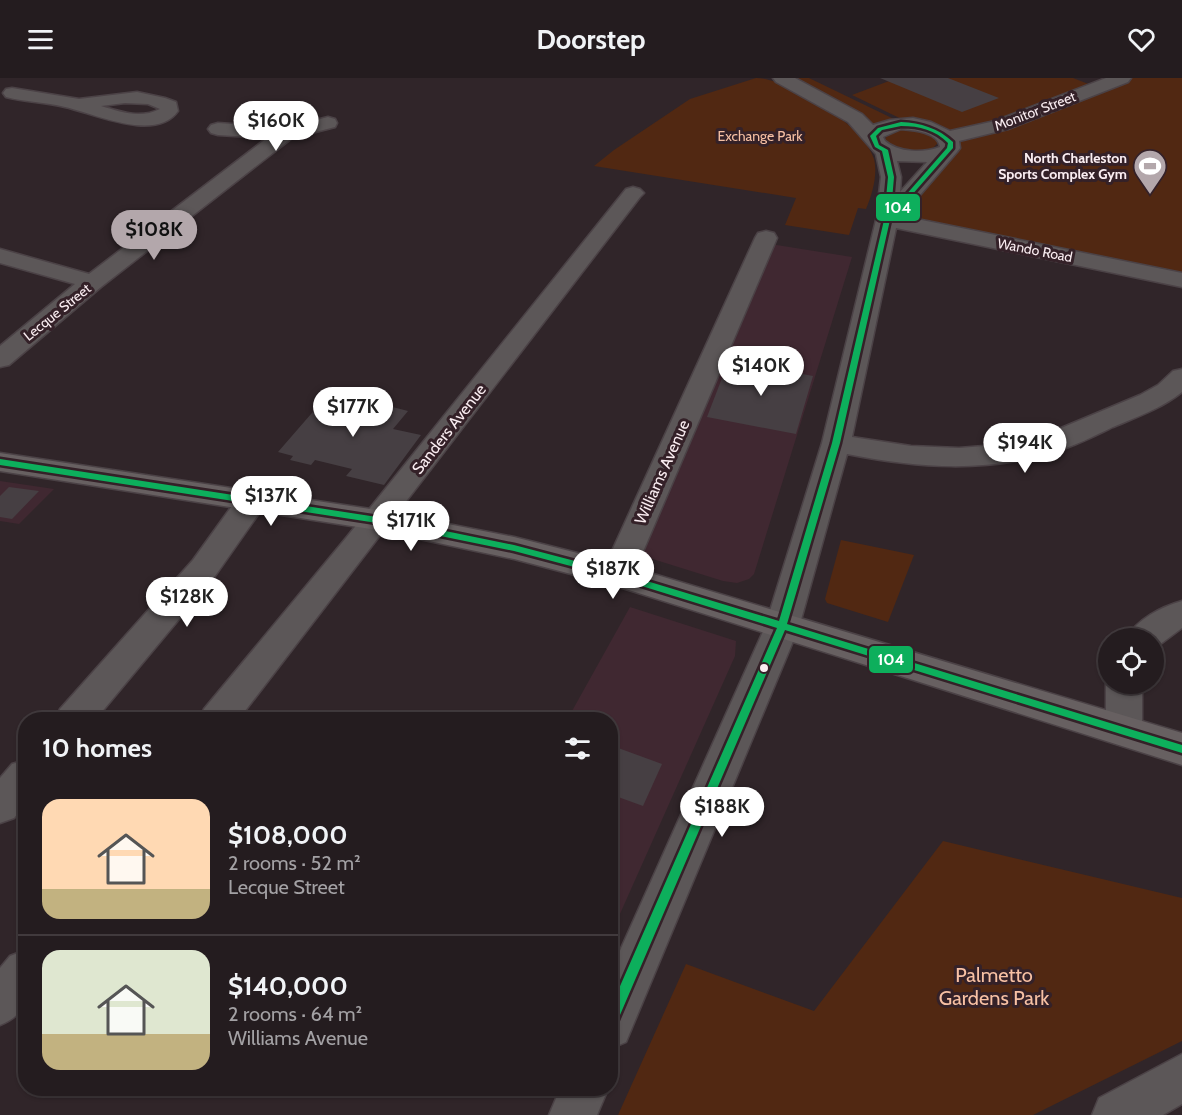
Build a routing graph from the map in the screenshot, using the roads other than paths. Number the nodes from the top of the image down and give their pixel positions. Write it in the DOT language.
graph roads {
  1 [pos="39,78"];
  2 [pos="782,78"];
  3 [pos="1073,78"];
  4 [pos="1122,78"];
  5 [pos="1096,87"];
  6 [pos="6,96"];
  7 [pos="80,104"];
  8 [pos="883,110"];
  9 [pos="328,123"];
  10 [pos="913,125"];
  11 [pos="218,129"];
  12 [pos="285,134"];
  13 [pos="879,143"];
  14 [pos="946,145"];
  15 [pos="633,193"];
  16 [pos="887,220"];
  17 [pos="766,238"];
  18 [pos="0,256"];
  19 [pos="1182,280"];
  20 [pos="93,282"];
  21 [pos="0,358"];
  22 [pos="1182,377"];
  23 [pos="836,442"];
  24 [pos="0,462"];
  25 [pos="254,499"];
  26 [pos="377,520"];
  27 [pos="617,575"];
  28 [pos="1182,613"];
  29 [pos="782,627"];
  30 [pos="1157,628"];
  31 [pos="1124,694"];
  32 [pos="81,712"];
  33 [pos="224,712"];
  34 [pos="1124,731"];
  35 [pos="1182,749"];
  36 [pos="18,785"];
  37 [pos="0,806"];
  38 [pos="18,981"];
  39 [pos="0,1003"];
  40 [pos="618,1007"];
  41 [pos="1182,1078"];
  42 [pos="581,1096"];
  43 [pos="573,1115"];
  44 [pos="1116,1115"];
  1 -- 6 [label="street"];
  2 -- 13 [label="street"];
  3 -- 5 [label="street"];
  4 -- 5 [label="street, Monitor Street"];
  5 -- 14 [label="street, Monitor Street"];
  6 -- 7 [label="street"];
  8 -- 10 [label="street"];
  9 -- 12 [label="street"];
  10 -- 13 [label="street"];
  10 -- 14 [label="street"];
  11 -- 12 [label="street"];
  12 -- 20 [label="street, Lecque Street"];
  13 -- 14 [label="street, Monitor Street"];
  13 -- 16 [label="street"];
  14 -- 16 [label="street"];
  15 -- 26 [label="street, Sanders Avenue"];
  16 -- 19 [label="street, Wando Road"];
  16 -- 23 [label="street"];
  17 -- 27 [label="street, Williams Avenue"];
  18 -- 20 [label="street"];
  20 -- 21 [label="street, Lecque Street"];
  22 -- 23 [label="street"];
  23 -- 29 [label="street"];
  24 -- 25 [label="main road"];
  25 -- 26 [label="main road"];
  25 -- 32 [label="street"];
  26 -- 27 [label="main road"];
  26 -- 33 [label="street, Sanders Avenue"];
  27 -- 29 [label="main road"];
  28 -- 30 [label="street"];
  29 -- 34 [label="main road"];
  29 -- 40 [label="street"];
  31 -- 34 [label="street"];
  34 -- 35 [label="main road"];
  36 -- 37 [label="street"];
  38 -- 39 [label="street"];
  41 -- 44 [label="street"];
  42 -- 43 [label="street"];
}
